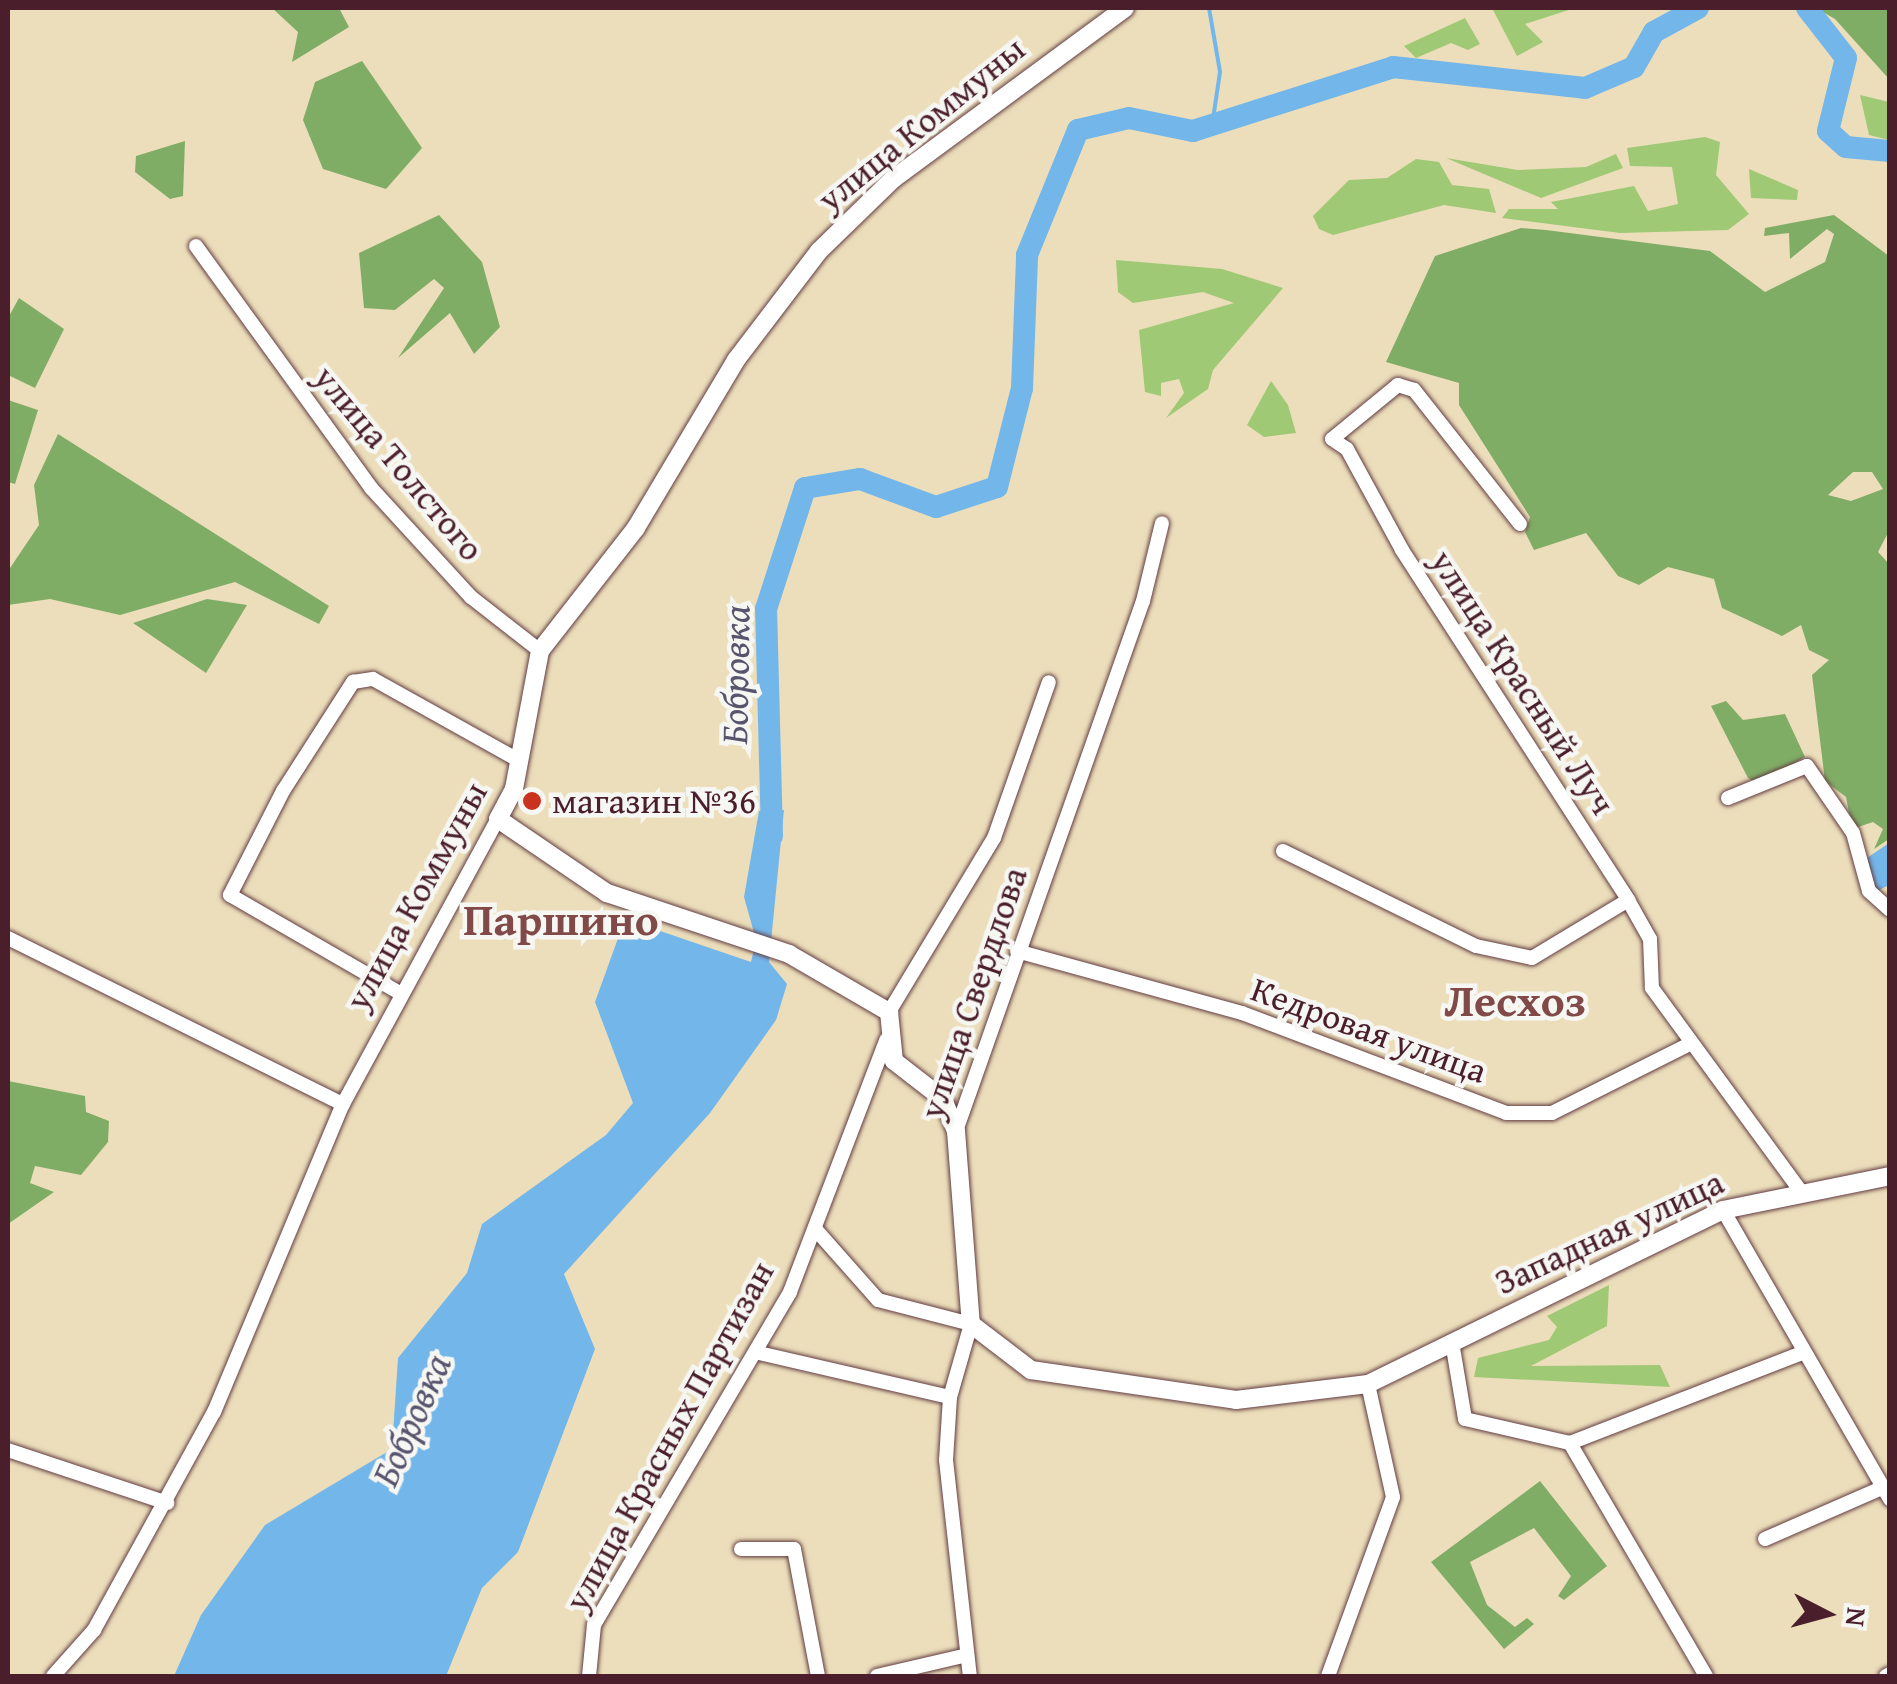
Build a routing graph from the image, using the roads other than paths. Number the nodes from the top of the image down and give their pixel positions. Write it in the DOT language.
graph roads {
  1 [pos="1125,8"];
  2 [pos="196,246"];
  3 [pos="1162,523"];
  4 [pos="1520,524"];
  5 [pos="540,651"];
  6 [pos="1049,682"];
  7 [pos="518,760"];
  8 [pos="1728,798"];
  9 [pos="498,820"];
  10 [pos="1283,851"];
  11 [pos="1628,900"];
  12 [pos="1890,910"];
  13 [pos="8,938"];
  14 [pos="1017,951"];
  15 [pos="398,992"];
  16 [pos="888,1012"];
  17 [pos="886,1040"];
  18 [pos="1690,1044"];
  19 [pos="343,1104"];
  20 [pos="956,1131"];
  21 [pos="1890,1176"];
  22 [pos="1800,1190"];
  23 [pos="1724,1210"];
  24 [pos="817,1231"];
  25 [pos="971,1324"];
  26 [pos="1452,1342"];
  27 [pos="759,1353"];
  28 [pos="1800,1354"];
  29 [pos="1368,1384"];
  30 [pos="950,1397"];
  31 [pos="1570,1442"];
  32 [pos="8,1450"];
  33 [pos="1886,1493"];
  34 [pos="167,1502"];
  35 [pos="1765,1540"];
  36 [pos="740,1550"];
  37 [pos="963,1656"];
  38 [pos="54,1676"];
  39 [pos="589,1676"];
  40 [pos="818,1676"];
  41 [pos="878,1676"];
  42 [pos="970,1676"];
  43 [pos="1328,1676"];
  44 [pos="1706,1676"];
  1 -- 5 [label="street, улица Коммуны"];
  2 -- 5 [label="street, улица Толстого"];
  3 -- 14 [label="street, улица Свердлова"];
  4 -- 11 [label="street, улица Красный Луч"];
  5 -- 7 [label="street, улица Коммуны"];
  6 -- 16 [label="street, улица Красных Партизан"];
  7 -- 9 [label="street, улица Коммуны"];
  7 -- 15 [label="street"];
  8 -- 12 [label="street"];
  9 -- 15 [label="street, улица Коммуны"];
  9 -- 16 [label="street"];
  10 -- 11 [label="street"];
  11 -- 18 [label="street, улица Красный Луч"];
  13 -- 19 [label="street"];
  14 -- 18 [label="street, Кедровая улица"];
  14 -- 20 [label="street, улица Свердлова"];
  15 -- 19 [label="street, улица Коммуны"];
  16 -- 17 [label="street, улица Красных Партизан"];
  17 -- 20 [label="street"];
  17 -- 24 [label="street, улица Красных Партизан"];
  18 -- 22 [label="street, улица Красный Луч"];
  19 -- 34 [label="street, улица Коммуны"];
  20 -- 25 [label="street, улица Свердлова"];
  21 -- 22 [label="street, Западная улица"];
  22 -- 23 [label="street, Западная улица"];
  23 -- 26 [label="street, Западная улица"];
  23 -- 28 [label="street"];
  24 -- 25 [label="street"];
  24 -- 27 [label="street, улица Красных Партизан"];
  25 -- 29 [label="street, Западная улица"];
  25 -- 30 [label="street, улица Свердлова"];
  26 -- 29 [label="street, Западная улица"];
  26 -- 31 [label="street"];
  27 -- 30 [label="street"];
  27 -- 39 [label="street, улица Красных Партизан"];
  28 -- 31 [label="street"];
  28 -- 33 [label="street"];
  29 -- 43 [label="street"];
  30 -- 37 [label="street, улица Свердлова"];
  31 -- 44 [label="street"];
  32 -- 34 [label="street"];
  33 -- 35 [label="street"];
  34 -- 38 [label="street, улица Коммуны"];
  36 -- 40 [label="street"];
  37 -- 41 [label="street"];
  37 -- 42 [label="street, улица Свердлова"];
}
